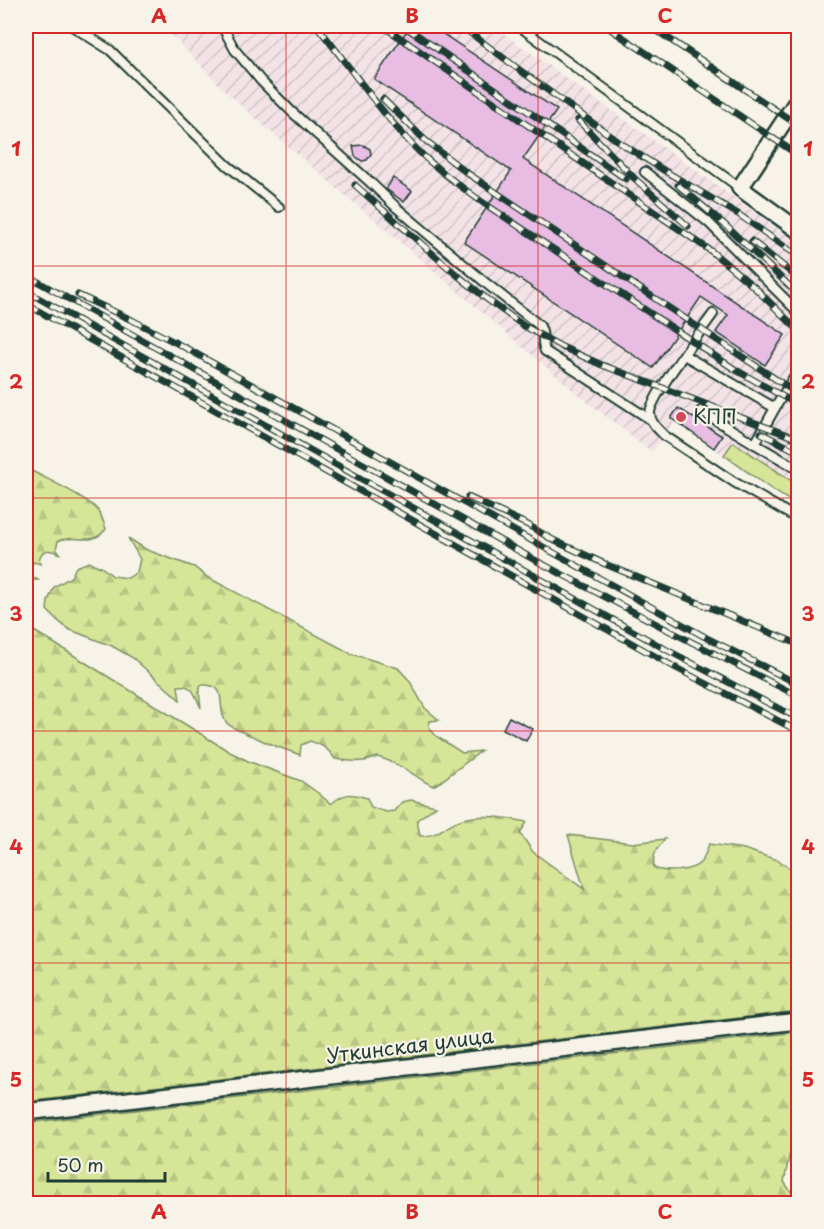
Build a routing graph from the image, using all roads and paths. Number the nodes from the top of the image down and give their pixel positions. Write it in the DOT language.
graph roads {
  1 [pos="72,26"];
  2 [pos="222,26"];
  3 [pos="519,26"];
  4 [pos="798,100"];
  5 [pos="645,172"];
  6 [pos="740,188"];
  7 [pos="279,207"];
  8 [pos="798,230"];
  9 [pos="798,312"];
  10 [pos="712,314"];
  11 [pos="684,355"];
  12 [pos="798,370"];
  13 [pos="775,408"];
  14 [pos="701,411"];
  15 [pos="651,420"];
  16 [pos="755,444"];
  17 [pos="798,470"];
  18 [pos="798,519"];
  19 [pos="798,1021"];
  20 [pos="26,1112"];
  1 -- 7 [label="lane"];
  2 -- 15 [label="lane"];
  3 -- 6 [label="lane"];
  4 -- 6 [label="street"];
  5 -- 9 [label="lane"];
  6 -- 8 [label="street"];
  10 -- 11 [label="lane"];
  11 -- 13 [label="lane"];
  11 -- 15 [label="lane"];
  12 -- 13 [label="lane"];
  13 -- 16 [label="lane"];
  14 -- 16 [label="lane"];
  15 -- 18 [label="lane"];
  16 -- 17 [label="lane"];
  19 -- 20 [label="street, Уткинская улица"];
}
